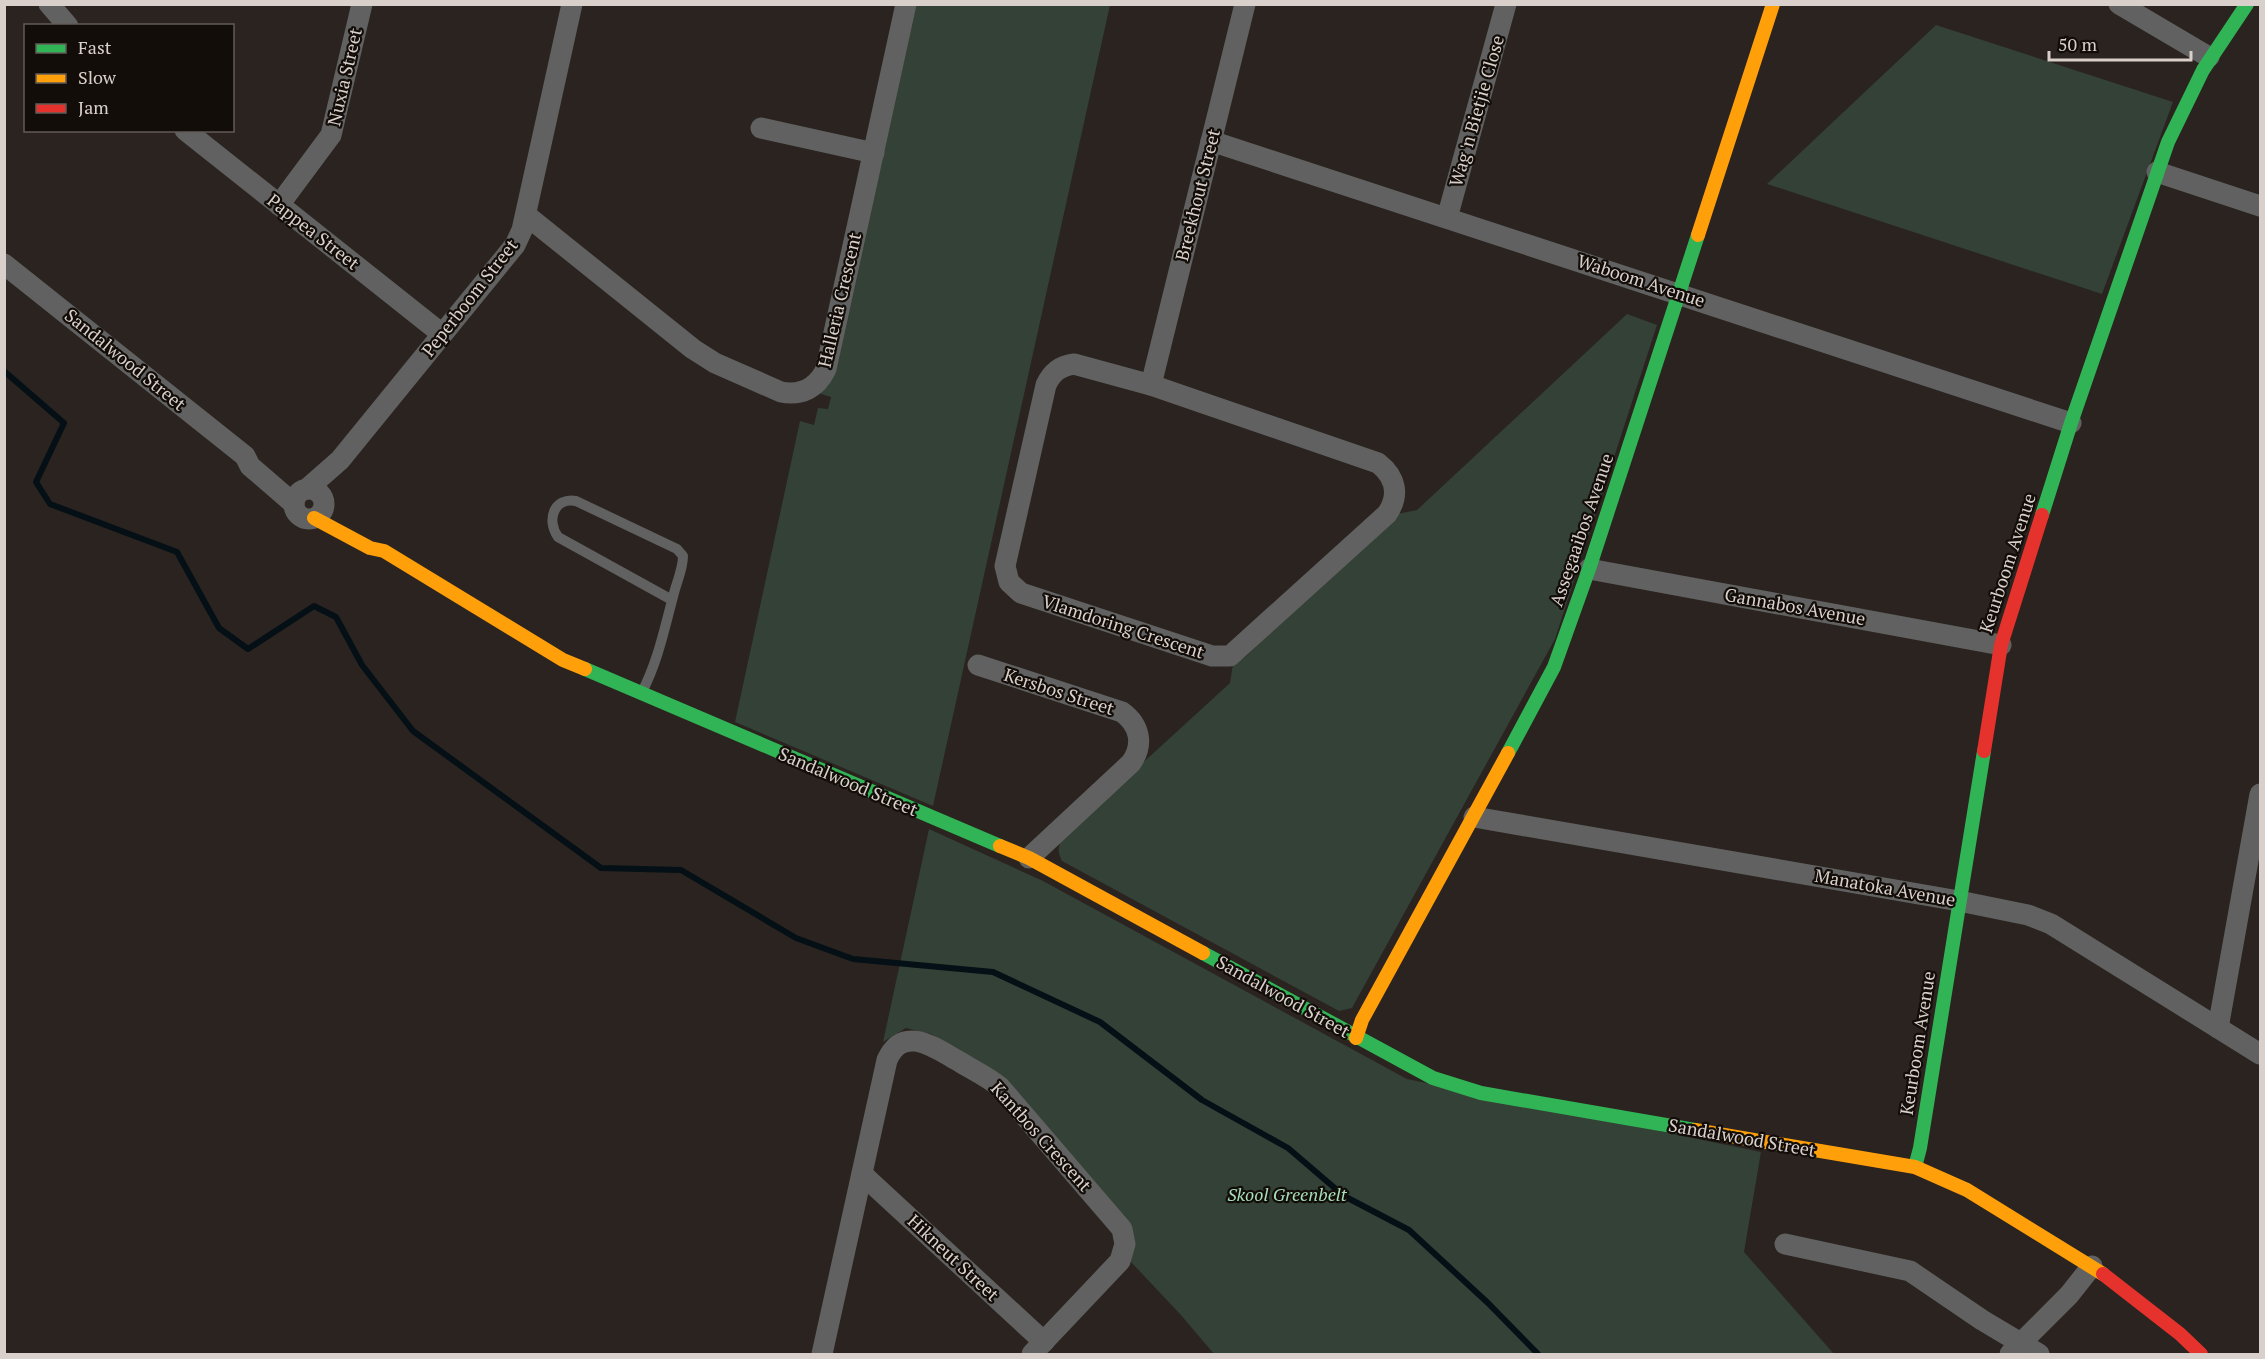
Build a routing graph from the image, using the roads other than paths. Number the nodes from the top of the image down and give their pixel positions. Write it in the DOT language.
graph roads {
  1 [pos="49,4"];
  2 [pos="572,4"];
  3 [pos="906,4"];
  4 [pos="1245,4"];
  5 [pos="1506,4"];
  6 [pos="1773,4"];
  7 [pos="2119,4"];
  8 [pos="2247,4"];
  9 [pos="359,5"];
  10 [pos="66,24"];
  11 [pos="2210,57"];
  12 [pos="761,128"];
  13 [pos="188,132"];
  14 [pos="1211,141"];
  15 [pos="874,153"];
  16 [pos="2157,172"];
  17 [pos="279,205"];
  18 [pos="2260,206"];
  19 [pos="525,215"];
  20 [pos="1447,218"];
  21 [pos="4,264"];
  22 [pos="1680,294"];
  23 [pos="442,334"];
  24 [pos="1151,385"];
  25 [pos="2071,423"];
  26 [pos="310,502"];
  27 [pos="384,551"];
  28 [pos="1588,569"];
  29 [pos="672,600"];
  30 [pos="2001,645"];
  31 [pos="978,665"];
  32 [pos="641,694"];
  33 [pos="2260,794"];
  34 [pos="1474,817"];
  35 [pos="1029,858"];
  36 [pos="1959,901"];
  37 [pos="2218,1028"];
  38 [pos="1356,1038"];
  39 [pos="2260,1054"];
  40 [pos="1915,1167"];
  41 [pos="862,1174"];
  42 [pos="1785,1244"];
  43 [pos="2092,1266"];
  44 [pos="1038,1348"];
  45 [pos="2015,1349"];
  46 [pos="822,1354"];
  47 [pos="2039,1354"];
  48 [pos="2201,1354"];
  1 -- 10 [label="street"];
  2 -- 19 [label="street, Peperboom Street"];
  3 -- 15 [label="street, Halleria Crescent"];
  4 -- 14 [label="street, Breekhout Street"];
  5 -- 20 [label="street, Wag 'n Bietjie Close"];
  6 -- 22 [label="street, Assegaaibos Avenue"];
  7 -- 11 [label="street"];
  8 -- 11 [label="street, Keurboom Avenue"];
  9 -- 17 [label="street, Nuxia Street"];
  11 -- 16 [label="street, Keurboom Avenue"];
  12 -- 15 [label="street"];
  13 -- 17 [label="street, Pappea Street"];
  14 -- 20 [label="street, Waboom Avenue"];
  14 -- 24 [label="street, Breekhout Street"];
  15 -- 19 [label="street, Halleria Crescent"];
  16 -- 18 [label="street"];
  16 -- 25 [label="street, Keurboom Avenue"];
  17 -- 23 [label="street, Pappea Street"];
  19 -- 23 [label="street, Peperboom Street"];
  20 -- 22 [label="street, Waboom Avenue"];
  21 -- 26 [label="street, Sandalwood Street"];
  22 -- 25 [label="street, Waboom Avenue"];
  22 -- 28 [label="street, Assegaaibos Avenue"];
  23 -- 26 [label="street, Peperboom Street"];
  24 -- 24 [label="street, Vlamdoring Crescent"];
  25 -- 30 [label="street, Keurboom Avenue"];
  26 -- 27 [label="street, Sandalwood Street"];
  27 -- 32 [label="street, Sandalwood Street"];
  28 -- 30 [label="street, Gannabos Avenue"];
  28 -- 34 [label="street, Assegaaibos Avenue"];
  29 -- 29 [label="lane"];
  29 -- 32 [label="lane"];
  30 -- 36 [label="street, Keurboom Avenue"];
  31 -- 35 [label="street, Kersbos Street"];
  32 -- 35 [label="street, Sandalwood Street"];
  33 -- 37 [label="street"];
  34 -- 36 [label="street, Manatoka Avenue"];
  34 -- 38 [label="street, Assegaaibos Avenue"];
  35 -- 38 [label="street, Sandalwood Street"];
  36 -- 37 [label="street, Manatoka Avenue"];
  36 -- 40 [label="street, Keurboom Avenue"];
  37 -- 39 [label="street, Manatoka Avenue"];
  38 -- 40 [label="street, Sandalwood Street"];
  40 -- 43 [label="street, Sandalwood Street"];
  41 -- 44 [label="street, Hikneut Street"];
  41 -- 44 [label="street, Kantbos Crescent"];
  41 -- 46 [label="street, Kantbos Crescent"];
  42 -- 45 [label="street"];
  43 -- 45 [label="street"];
  43 -- 48 [label="street, Sandalwood Street"];
  45 -- 47 [label="street"];
}
